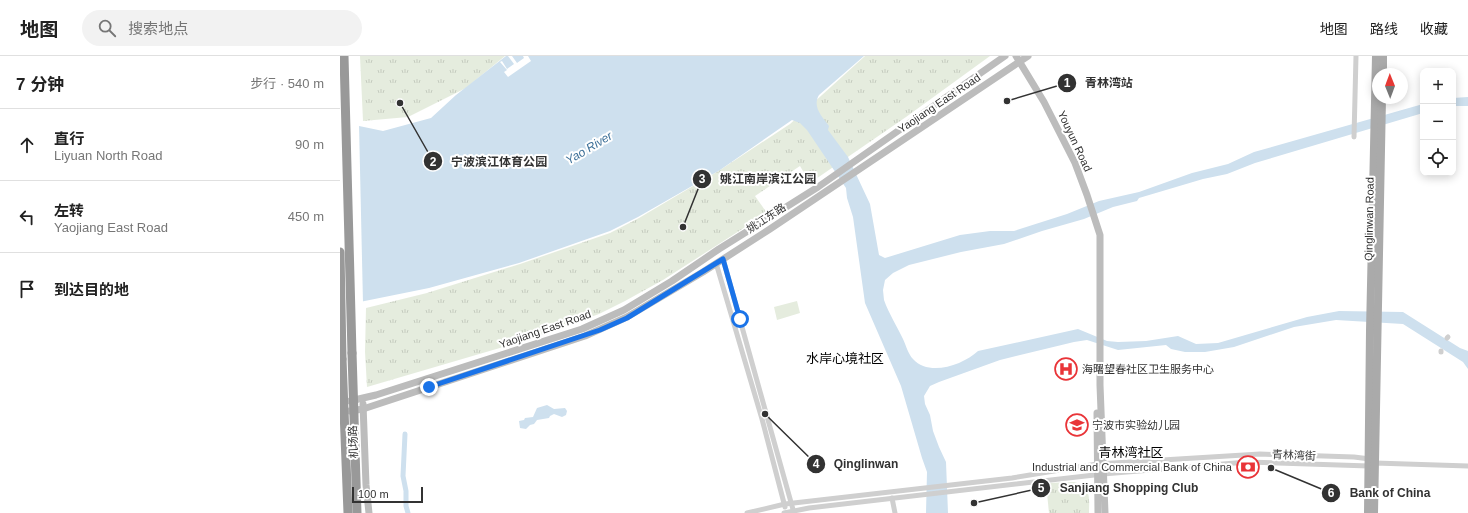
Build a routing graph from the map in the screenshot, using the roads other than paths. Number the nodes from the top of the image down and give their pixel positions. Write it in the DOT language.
graph roads {
  1 [pos="344,56"];
  2 [pos="1005,56"];
  3 [pos="1028,56"];
  4 [pos="1356,56"];
  5 [pos="1376,56"];
  6 [pos="1383,56"];
  7 [pos="1018,59"];
  8 [pos="1383,68"];
  9 [pos="1381,104"];
  10 [pos="1378,128"];
  11 [pos="1354,137"];
  12 [pos="844,180"];
  13 [pos="340,252"];
  14 [pos="723,259"];
  15 [pos="716,263"];
  16 [pos="363,398"];
  17 [pos="340,403"];
  18 [pos="363,408"];
  19 [pos="340,414"];
  20 [pos="1371,462"];
  21 [pos="1100,463"];
  22 [pos="1468,466"];
  23 [pos="1100,475"];
  24 [pos="892,498"];
  25 [pos="792,503"];
  26 [pos="785,504"];
  27 [pos="794,512"];
  28 [pos="348,513"];
  29 [pos="357,513"];
  30 [pos="369,513"];
  31 [pos="747,513"];
  32 [pos="786,513"];
  33 [pos="895,513"];
  34 [pos="1098,513"];
  35 [pos="1105,513"];
  36 [pos="1368,513"];
  37 [pos="1374,513"];
  1 -- 29 [label="highway, bridge"];
  2 -- 16 [label="main road, Yaojiang East Road"];
  3 -- 7 [label="main road, Yaojiang East Road"];
  4 -- 11 [label="street"];
  5 -- 10 [label="main road"];
  6 -- 8 [label="main road"];
  7 -- 12 [label="main road, Yaojiang East Road"];
  7 -- 21 [label="main road, Youyun Road"];
  9 -- 10 [label="main road"];
  10 -- 20 [label="main road, Qinglinwan Road"];
  12 -- 14 [label="main road, 姚江东路"];
  13 -- 28 [label="highway, bridge"];
  14 -- 15 [label="main road, Yaojiang East Road"];
  14 -- 25 [label="street"];
  15 -- 18 [label="main road, Yaojiang East Road"];
  15 -- 26 [label="street"];
  16 -- 17 [label="main road, Yaojiang East Road"];
  16 -- 18 [label="main road, 机场路"];
  18 -- 19 [label="main road, Yaojiang East Road"];
  18 -- 30 [label="main road, 机场路"];
  20 -- 21 [label="street, 青林湾街"];
  20 -- 22 [label="street, 青林湾街"];
  20 -- 23 [label="street, 青林湾街"];
  20 -- 36 [label="main road"];
  20 -- 37 [label="main road"];
  21 -- 23 [label="main road"];
  21 -- 25 [label="street, 青林湾街"];
  23 -- 24 [label="street, 青林湾街"];
  23 -- 34 [label="main road"];
  23 -- 35 [label="main road"];
  24 -- 27 [label="street, 青林湾街"];
  24 -- 33 [label="street"];
  25 -- 26 [label="street, 青林湾街"];
  25 -- 27 [label="street"];
  26 -- 31 [label="street, 青林湾街"];
  26 -- 32 [label="street"];
  27 -- 32 [label="street, 青林湾街"];
}
